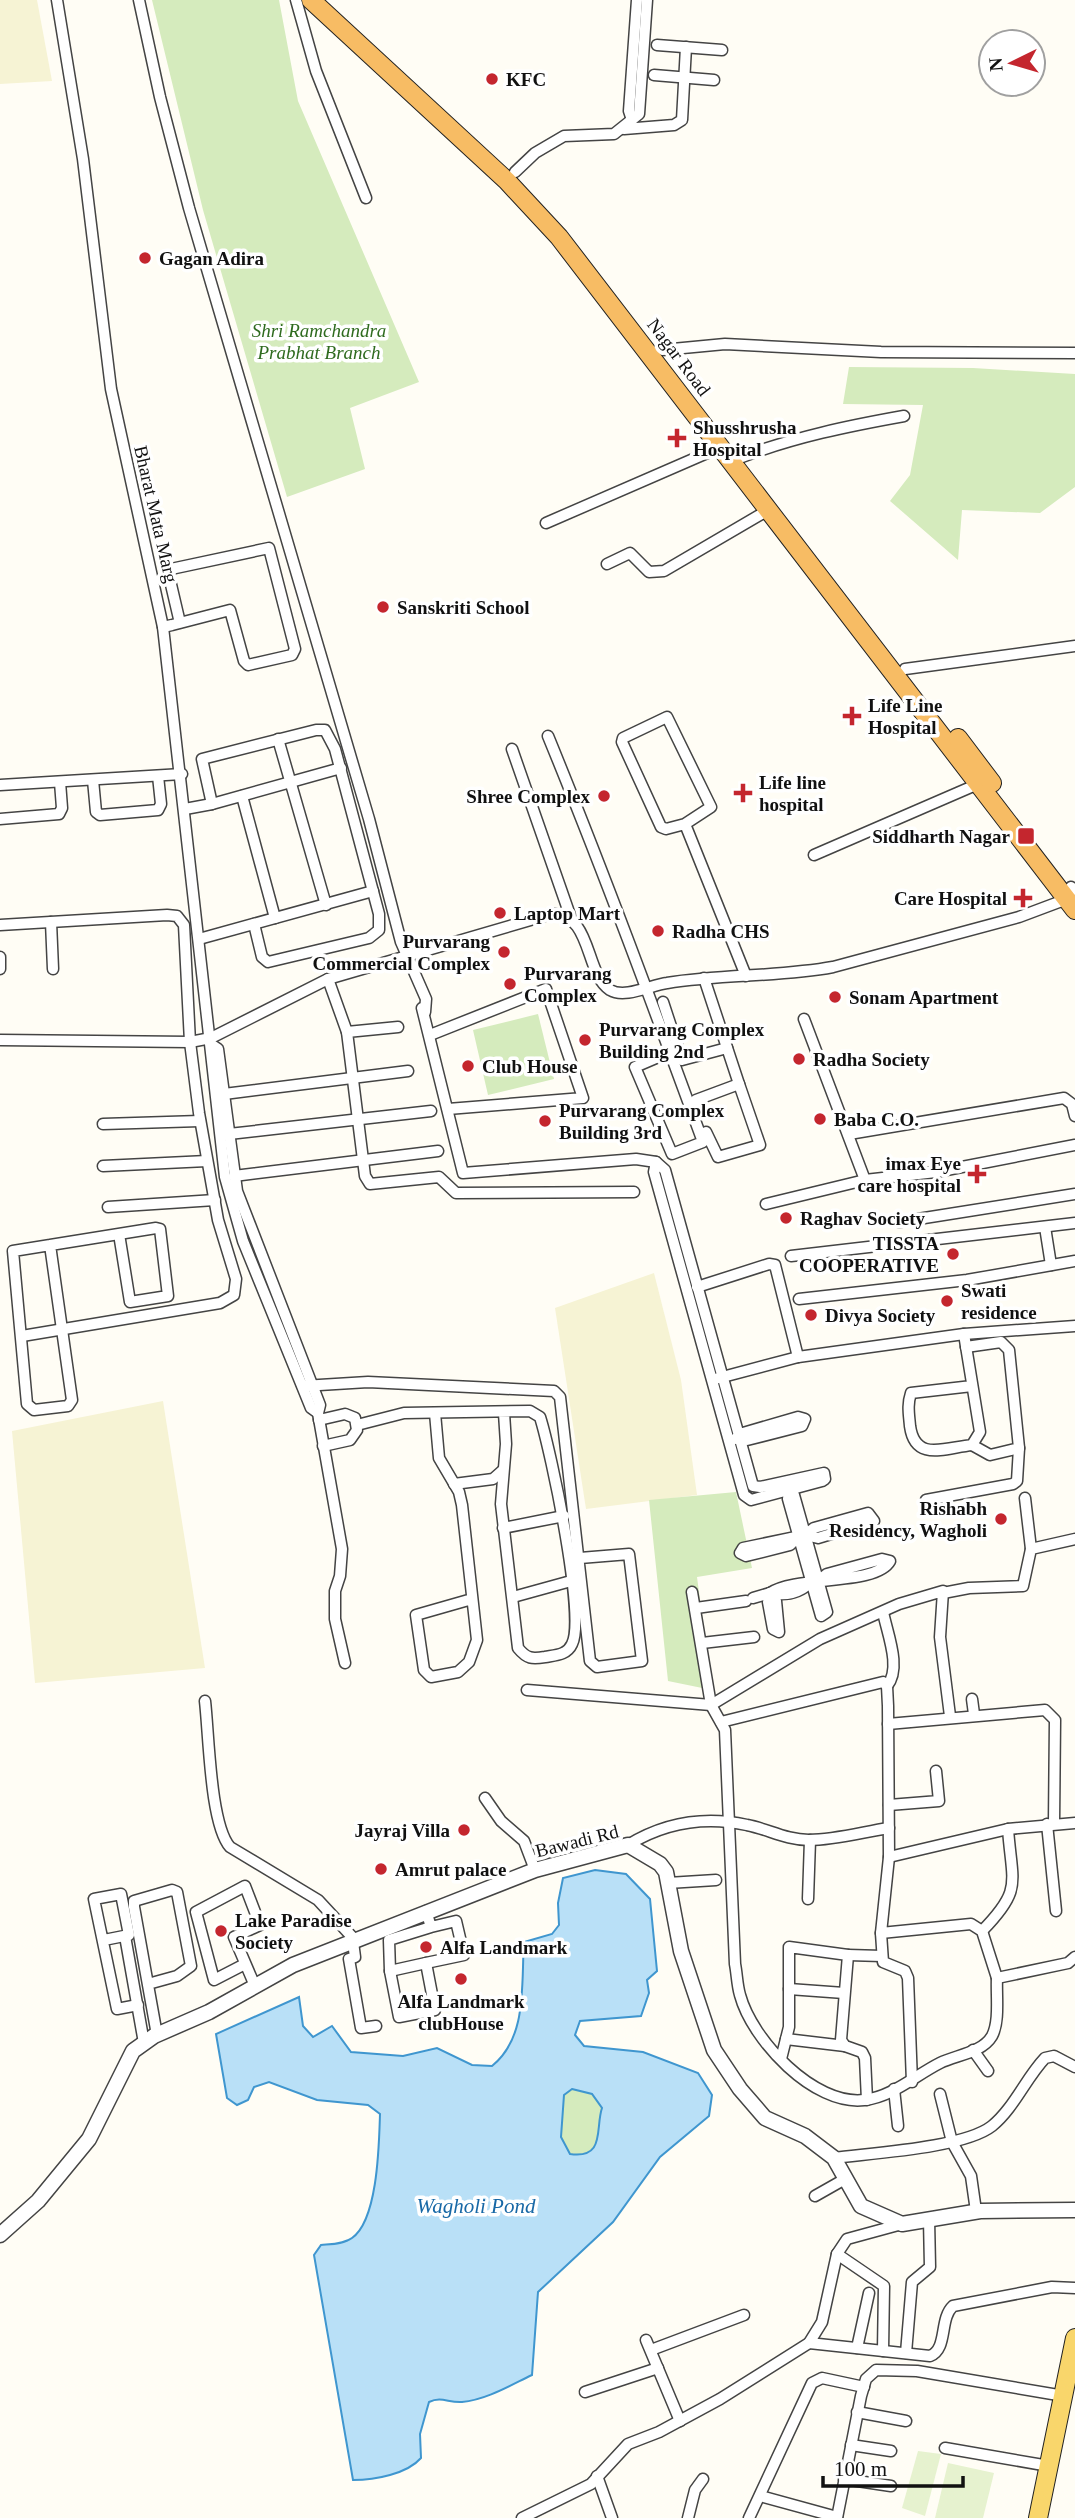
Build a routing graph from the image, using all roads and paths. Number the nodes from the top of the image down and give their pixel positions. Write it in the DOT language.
graph roads {
  1 [pos="57,0"];
  2 [pos="139,0"];
  3 [pos="296,0"];
  4 [pos="311,0"];
  5 [pos="328,0"];
  6 [pos="637,0"];
  7 [pos="647,0"];
  8 [pos="640,36"];
  9 [pos="657,45"];
  10 [pos="687,47"];
  11 [pos="722,50"];
  12 [pos="654,75"];
  13 [pos="685,78"];
  14 [pos="714,80"];
  15 [pos="628,124"];
  16 [pos="515,172"];
  17 [pos="366,198"];
  18 [pos="662,350"];
  19 [pos="1075,353"];
  20 [pos="904,416"];
  21 [pos="721,447"];
  22 [pos="742,457"];
  23 [pos="770,509"];
  24 [pos="545,523"];
  25 [pos="607,564"];
  26 [pos="180,623"];
  27 [pos="163,627"];
  28 [pos="1075,646"];
  29 [pos="905,668"];
  30 [pos="548,736"];
  31 [pos="278,739"];
  32 [pos="512,749"];
  33 [pos="341,768"];
  34 [pos="182,774"];
  35 [pos="158,776"];
  36 [pos="93,780"];
  37 [pos="60,782"];
  38 [pos="291,784"];
  39 [pos="978,784"];
  40 [pos="0,785"];
  41 [pos="242,796"];
  42 [pos="996,797"];
  43 [pos="212,804"];
  44 [pos="185,809"];
  45 [pos="0,819"];
  46 [pos="685,824"];
  47 [pos="814,855"];
  48 [pos="373,891"];
  49 [pos="1073,896"];
  50 [pos="326,905"];
  51 [pos="275,918"];
  52 [pos="51,922"];
  53 [pos="573,922"];
  54 [pos="254,924"];
  55 [pos="0,925"];
  56 [pos="199,939"];
  57 [pos="409,954"];
  58 [pos="0,957"];
  59 [pos="1,969"];
  60 [pos="53,969"];
  61 [pos="747,976"];
  62 [pos="704,978"];
  63 [pos="328,979"];
  64 [pos="645,987"];
  65 [pos="663,1002"];
  66 [pos="804,1019"];
  67 [pos="398,1027"];
  68 [pos="346,1032"];
  69 [pos="430,1035"];
  70 [pos="0,1040"];
  71 [pos="211,1041"];
  72 [pos="190,1042"];
  73 [pos="727,1048"];
  74 [pos="670,1052"];
  75 [pos="408,1071"];
  76 [pos="352,1078"];
  77 [pos="739,1084"];
  78 [pos="224,1094"];
  79 [pos="448,1109"];
  80 [pos="431,1111"];
  81 [pos="1075,1116"];
  82 [pos="359,1119"];
  83 [pos="200,1121"];
  84 [pos="103,1124"];
  85 [pos="229,1134"];
  86 [pos="849,1134"];
  87 [pos="1075,1145"];
  88 [pos="438,1151"];
  89 [pos="363,1159"];
  90 [pos="207,1161"];
  91 [pos="103,1166"];
  92 [pos="234,1176"];
  93 [pos="865,1180"];
  94 [pos="634,1192"];
  95 [pos="1075,1194"];
  96 [pos="215,1200"];
  97 [pos="766,1204"];
  98 [pos="108,1207"];
  99 [pos="899,1222"];
  100 [pos="1075,1223"];
  101 [pos="1045,1227"];
  102 [pos="119,1234"];
  103 [pos="50,1245"];
  104 [pos="791,1256"];
  105 [pos="1075,1261"];
  106 [pos="1051,1265"];
  107 [pos="692,1282"];
  108 [pos="799,1299"];
  109 [pos="139,1301"];
  110 [pos="141,1317"];
  111 [pos="1075,1326"];
  112 [pos="61,1329"];
  113 [pos="964,1334"];
  114 [pos="22,1336"];
  115 [pos="966,1347"];
  116 [pos="798,1357"];
  117 [pos="717,1379"];
  118 [pos="309,1385"];
  119 [pos="972,1386"];
  120 [pos="435,1413"];
  121 [pos="504,1413"];
  122 [pos="318,1417"];
  123 [pos="357,1424"];
  124 [pos="734,1439"];
  125 [pos="972,1445"];
  126 [pos="323,1446"];
  127 [pos="1019,1448"];
  128 [pos="502,1471"];
  129 [pos="454,1484"];
  130 [pos="788,1486"];
  131 [pos="754,1487"];
  132 [pos="1025,1498"];
  133 [pos="748,1499"];
  134 [pos="926,1500"];
  135 [pos="564,1516"];
  136 [pos="503,1528"];
  137 [pos="802,1536"];
  138 [pos="1075,1539"];
  139 [pos="1031,1549"];
  140 [pos="580,1558"];
  141 [pos="571,1581"];
  142 [pos="814,1582"];
  143 [pos="692,1592"];
  144 [pos="943,1594"];
  145 [pos="513,1597"];
  146 [pos="472,1600"];
  147 [pos="696,1608"];
  148 [pos="883,1612"];
  149 [pos="754,1636"];
  150 [pos="702,1643"];
  151 [pos="345,1663"];
  152 [pos="887,1686"];
  153 [pos="527,1690"];
  154 [pos="972,1699"];
  155 [pos="205,1702"];
  156 [pos="712,1705"];
  157 [pos="974,1714"];
  158 [pos="950,1716"];
  159 [pos="721,1722"];
  160 [pos="888,1724"];
  161 [pos="936,1771"];
  162 [pos="485,1798"];
  163 [pos="889,1805"];
  164 [pos="1075,1823"];
  165 [pos="729,1824"];
  166 [pos="1051,1824"];
  167 [pos="889,1828"];
  168 [pos="1008,1829"];
  169 [pos="810,1840"];
  170 [pos="628,1845"];
  171 [pos="889,1857"];
  172 [pos="535,1870"];
  173 [pos="716,1880"];
  174 [pos="668,1883"];
  175 [pos="808,1899"];
  176 [pos="426,1911"];
  177 [pos="1055,1911"];
  178 [pos="430,1927"];
  179 [pos="982,1931"];
  180 [pos="881,1933"];
  181 [pos="125,1936"];
  182 [pos="104,1940"];
  183 [pos="354,1941"];
  184 [pos="848,1955"];
  185 [pos="882,1956"];
  186 [pos="1075,1957"];
  187 [pos="426,1963"];
  188 [pos="245,1964"];
  189 [pos="390,1971"];
  190 [pos="997,1978"];
  191 [pos="148,1984"];
  192 [pos="255,1986"];
  193 [pos="789,1989"];
  194 [pos="844,1993"];
  195 [pos="138,2005"];
  196 [pos="376,2026"];
  197 [pos="158,2035"];
  198 [pos="786,2039"];
  199 [pos="144,2043"];
  200 [pos="845,2046"];
  201 [pos="973,2050"];
  202 [pos="781,2059"];
  203 [pos="1075,2067"];
  204 [pos="988,2071"];
  205 [pos="912,2081"];
  206 [pos="894,2089"];
  207 [pos="940,2094"];
  208 [pos="867,2100"];
  209 [pos="898,2126"];
  210 [pos="952,2142"];
  211 [pos="834,2158"];
  212 [pos="845,2179"];
  213 [pos="815,2196"];
  214 [pos="1075,2210"];
  215 [pos="976,2211"];
  216 [pos="929,2219"];
  217 [pos="902,2224"];
  218 [pos="0,2235"];
  219 [pos="837,2254"];
  220 [pos="1075,2288"];
  221 [pos="869,2293"];
  222 [pos="744,2315"];
  223 [pos="1075,2338"];
  224 [pos="809,2343"];
  225 [pos="857,2348"];
  226 [pos="883,2351"];
  227 [pos="906,2353"];
  228 [pos="658,2368"];
  229 [pos="864,2387"];
  230 [pos="584,2392"];
  231 [pos="1064,2396"];
  232 [pos="858,2412"];
  233 [pos="680,2421"];
  234 [pos="906,2421"];
  235 [pos="850,2445"];
  236 [pos="945,2448"];
  237 [pos="891,2451"];
  238 [pos="1049,2466"];
  239 [pos="597,2476"];
  240 [pos="703,2479"];
  241 [pos="844,2479"];
  242 [pos="891,2486"];
  243 [pos="760,2497"];
  244 [pos="837,2517"];
  245 [pos="522,2518"];
  246 [pos="612,2518"];
  247 [pos="688,2518"];
  248 [pos="750,2518"];
  249 [pos="1038,2518"];
  1 -- 27 [label="street, Bharat Mata Marg"];
  2 -- 57 [label="street"];
  3 -- 17 [label="street"];
  4 -- 21 [label="highway, Nagar Road"];
  5 -- 16 [label="highway, Nagar Road"];
  6 -- 8 [label="street"];
  7 -- 8 [label="street"];
  8 -- 15 [label="street"];
  9 -- 10 [label="street"];
  10 -- 11 [label="street"];
  10 -- 13 [label="street"];
  12 -- 13 [label="street"];
  13 -- 14 [label="street"];
  13 -- 15 [label="street"];
  15 -- 16 [label="street"];
  16 -- 18 [label="highway, Nagar Road"];
  18 -- 19 [label="street"];
  18 -- 22 [label="highway, Nagar Road"];
  20 -- 22 [label="street"];
  21 -- 23 [label="highway, Nagar Road"];
  21 -- 24 [label="street"];
  22 -- 29 [label="highway, Nagar Road"];
  23 -- 25 [label="street"];
  23 -- 39 [label="highway, Nagar Road"];
  26 -- 26 [label="street"];
  26 -- 27 [label="street"];
  27 -- 34 [label="street, Bharat Mata Marg"];
  28 -- 29 [label="street"];
  29 -- 42 [label="highway, Nagar Road"];
  30 -- 64 [label="street"];
  31 -- 33 [label="street"];
  31 -- 38 [label="street"];
  31 -- 43 [label="street"];
  32 -- 53 [label="street"];
  33 -- 38 [label="street"];
  33 -- 48 [label="street"];
  34 -- 35 [label="street"];
  34 -- 44 [label="street, Bharat Mata Marg"];
  35 -- 36 [label="street"];
  35 -- 36 [label="street"];
  36 -- 37 [label="street"];
  37 -- 40 [label="street"];
  37 -- 45 [label="street"];
  38 -- 41 [label="street"];
  38 -- 50 [label="street"];
  39 -- 42 [label="highway, Nagar Road"];
  39 -- 47 [label="street"];
  41 -- 43 [label="street"];
  41 -- 51 [label="street"];
  42 -- 49 [label="highway, Nagar Road"];
  43 -- 44 [label="street"];
  44 -- 56 [label="street, Bharat Mata Marg"];
  46 -- 46 [label="street"];
  46 -- 61 [label="street"];
  48 -- 50 [label="street"];
  48 -- 54 [label="street"];
  49 -- 61 [label="street"];
  50 -- 51 [label="street"];
  51 -- 54 [label="street"];
  52 -- 55 [label="street"];
  52 -- 60 [label="street"];
  52 -- 72 [label="street"];
  53 -- 57 [label="street"];
  53 -- 64 [label="street"];
  54 -- 56 [label="street"];
  56 -- 71 [label="street, Bharat Mata Marg"];
  57 -- 63 [label="street"];
  57 -- 69 [label="street"];
  58 -- 59 [label="street"];
  61 -- 62 [label="street"];
  62 -- 64 [label="street"];
  62 -- 73 [label="street"];
  63 -- 68 [label="street"];
  63 -- 71 [label="street"];
  64 -- 74 [label="street"];
  65 -- 73 [label="street"];
  66 -- 86 [label="street"];
  67 -- 68 [label="street"];
  68 -- 76 [label="street"];
  69 -- 79 [label="street"];
  69 -- 79 [label="street"];
  70 -- 72 [label="street"];
  71 -- 72 [label="street"];
  71 -- 78 [label="street"];
  71 -- 118 [label="street"];
  72 -- 83 [label="street"];
  73 -- 77 [label="street"];
  74 -- 74 [label="street"];
  75 -- 76 [label="street"];
  76 -- 78 [label="street"];
  76 -- 82 [label="street"];
  77 -- 77 [label="street"];
  78 -- 85 [label="street"];
  79 -- 107 [label="street"];
  80 -- 82 [label="street"];
  81 -- 86 [label="street"];
  82 -- 85 [label="street"];
  82 -- 89 [label="street"];
  83 -- 84 [label="street"];
  83 -- 90 [label="street"];
  85 -- 92 [label="street"];
  86 -- 93 [label="street"];
  87 -- 93 [label="street"];
  88 -- 89 [label="street"];
  89 -- 92 [label="street"];
  89 -- 94 [label="street"];
  90 -- 91 [label="street"];
  90 -- 96 [label="street"];
  92 -- 118 [label="street"];
  93 -- 97 [label="street"];
  95 -- 99 [label="street"];
  96 -- 98 [label="street"];
  96 -- 110 [label="street"];
  100 -- 101 [label="street"];
  101 -- 104 [label="street"];
  101 -- 106 [label="street"];
  102 -- 103 [label="street"];
  102 -- 109 [label="street"];
  102 -- 109 [label="street"];
  103 -- 112 [label="street"];
  103 -- 114 [label="street"];
  105 -- 106 [label="street"];
  106 -- 108 [label="street"];
  107 -- 116 [label="street"];
  107 -- 117 [label="street"];
  109 -- 110 [label="street"];
  110 -- 112 [label="street"];
  111 -- 113 [label="street"];
  112 -- 114 [label="street"];
  112 -- 114 [label="street"];
  113 -- 115 [label="street"];
  113 -- 116 [label="street"];
  115 -- 119 [label="street"];
  115 -- 127 [label="street"];
  116 -- 117 [label="street"];
  117 -- 124 [label="street"];
  118 -- 122 [label="street"];
  118 -- 140 [label="street"];
  119 -- 125 [label="street"];
  119 -- 125 [label="street"];
  120 -- 121 [label="street"];
  120 -- 123 [label="street"];
  120 -- 129 [label="street"];
  121 -- 128 [label="street"];
  121 -- 135 [label="street"];
  122 -- 123 [label="street"];
  122 -- 126 [label="street"];
  123 -- 126 [label="street"];
  124 -- 124 [label="street"];
  124 -- 131 [label="street"];
  124 -- 133 [label="street"];
  125 -- 127 [label="street"];
  126 -- 151 [label="street"];
  127 -- 134 [label="street"];
  128 -- 129 [label="street"];
  128 -- 136 [label="street"];
  129 -- 146 [label="street"];
  130 -- 131 [label="street"];
  130 -- 133 [label="street"];
  130 -- 137 [label="street"];
  131 -- 133 [label="street"];
  132 -- 139 [label="street"];
  135 -- 136 [label="street"];
  135 -- 141 [label="street"];
  136 -- 145 [label="street"];
  137 -- 137 [label="street"];
  137 -- 142 [label="street"];
  138 -- 139 [label="street"];
  139 -- 144 [label="street"];
  140 -- 140 [label="street"];
  141 -- 145 [label="street"];
  141 -- 145 [label="street"];
  142 -- 142 [label="street"];
  142 -- 147 [label="street"];
  143 -- 147 [label="street"];
  144 -- 148 [label="street"];
  144 -- 158 [label="street"];
  146 -- 146 [label="street"];
  147 -- 150 [label="street"];
  148 -- 152 [label="street"];
  148 -- 156 [label="street"];
  149 -- 150 [label="street"];
  150 -- 156 [label="street"];
  152 -- 159 [label="street"];
  152 -- 160 [label="street"];
  153 -- 156 [label="street"];
  154 -- 157 [label="street"];
  155 -- 183 [label="street"];
  156 -- 159 [label="street"];
  157 -- 158 [label="street"];
  157 -- 166 [label="street"];
  158 -- 160 [label="street"];
  159 -- 165 [label="street"];
  160 -- 163 [label="street"];
  161 -- 163 [label="street"];
  162 -- 172 [label="street"];
  163 -- 167 [label="street"];
  164 -- 166 [label="street"];
  165 -- 169 [label="street"];
  165 -- 170 [label="street"];
  165 -- 202 [label="street"];
  166 -- 168 [label="street"];
  166 -- 177 [label="street"];
  167 -- 169 [label="street"];
  167 -- 171 [label="street"];
  168 -- 171 [label="street"];
  168 -- 179 [label="street"];
  169 -- 175 [label="street"];
  170 -- 172 [label="street, Bawadi Rd"];
  170 -- 174 [label="street, Bawadi Rd"];
  171 -- 180 [label="street"];
  172 -- 176 [label="street, Bawadi Rd"];
  173 -- 174 [label="street"];
  174 -- 211 [label="street, Bawadi Rd"];
  176 -- 178 [label="street"];
  176 -- 183 [label="street, Bawadi Rd"];
  178 -- 187 [label="street"];
  178 -- 189 [label="street"];
  179 -- 180 [label="street"];
  179 -- 190 [label="street"];
  180 -- 185 [label="street"];
  181 -- 182 [label="street"];
  181 -- 182 [label="street"];
  181 -- 195 [label="street"];
  182 -- 195 [label="street"];
  183 -- 192 [label="street, Bawadi Rd"];
  183 -- 196 [label="street"];
  184 -- 185 [label="street"];
  184 -- 193 [label="street"];
  184 -- 194 [label="street"];
  185 -- 205 [label="street"];
  186 -- 190 [label="street"];
  187 -- 189 [label="street"];
  187 -- 189 [label="street"];
  188 -- 188 [label="street"];
  188 -- 192 [label="street"];
  190 -- 201 [label="street"];
  191 -- 191 [label="street"];
  191 -- 197 [label="street"];
  192 -- 197 [label="street, Bawadi Rd"];
  193 -- 194 [label="street"];
  193 -- 198 [label="street"];
  194 -- 200 [label="street"];
  195 -- 199 [label="street"];
  197 -- 199 [label="street, Bawadi Rd"];
  198 -- 200 [label="street"];
  198 -- 202 [label="street"];
  199 -- 218 [label="street, Bawadi Rd"];
  200 -- 208 [label="street"];
  201 -- 204 [label="street"];
  201 -- 205 [label="street"];
  202 -- 208 [label="street"];
  203 -- 210 [label="street"];
  205 -- 206 [label="street"];
  206 -- 208 [label="street"];
  206 -- 209 [label="street"];
  207 -- 210 [label="street"];
  210 -- 211 [label="street"];
  210 -- 215 [label="street"];
  211 -- 212 [label="street, Bawadi Rd"];
  212 -- 213 [label="street"];
  212 -- 217 [label="street, Bawadi Rd"];
  214 -- 215 [label="street"];
  215 -- 216 [label="street"];
  216 -- 217 [label="street"];
  216 -- 227 [label="street"];
  217 -- 219 [label="street"];
  219 -- 224 [label="street"];
  219 -- 226 [label="street"];
  220 -- 227 [label="street"];
  221 -- 225 [label="street"];
  222 -- 228 [label="street"];
  223 -- 231 [label="main road"];
  224 -- 225 [label="street"];
  224 -- 233 [label="street"];
  225 -- 226 [label="street"];
  226 -- 227 [label="street"];
  228 -- 230 [label="street"];
  228 -- 233 [label="street"];
  229 -- 231 [label="street"];
  229 -- 232 [label="street"];
  229 -- 243 [label="street"];
  231 -- 238 [label="main road"];
  232 -- 234 [label="street"];
  232 -- 235 [label="street"];
  233 -- 239 [label="street"];
  235 -- 237 [label="street"];
  235 -- 241 [label="street"];
  236 -- 238 [label="street"];
  238 -- 249 [label="main road"];
  239 -- 245 [label="street"];
  239 -- 246 [label="street"];
  240 -- 247 [label="street"];
  241 -- 242 [label="street"];
  241 -- 244 [label="street"];
  243 -- 244 [label="street"];
  243 -- 248 [label="street"];
}
